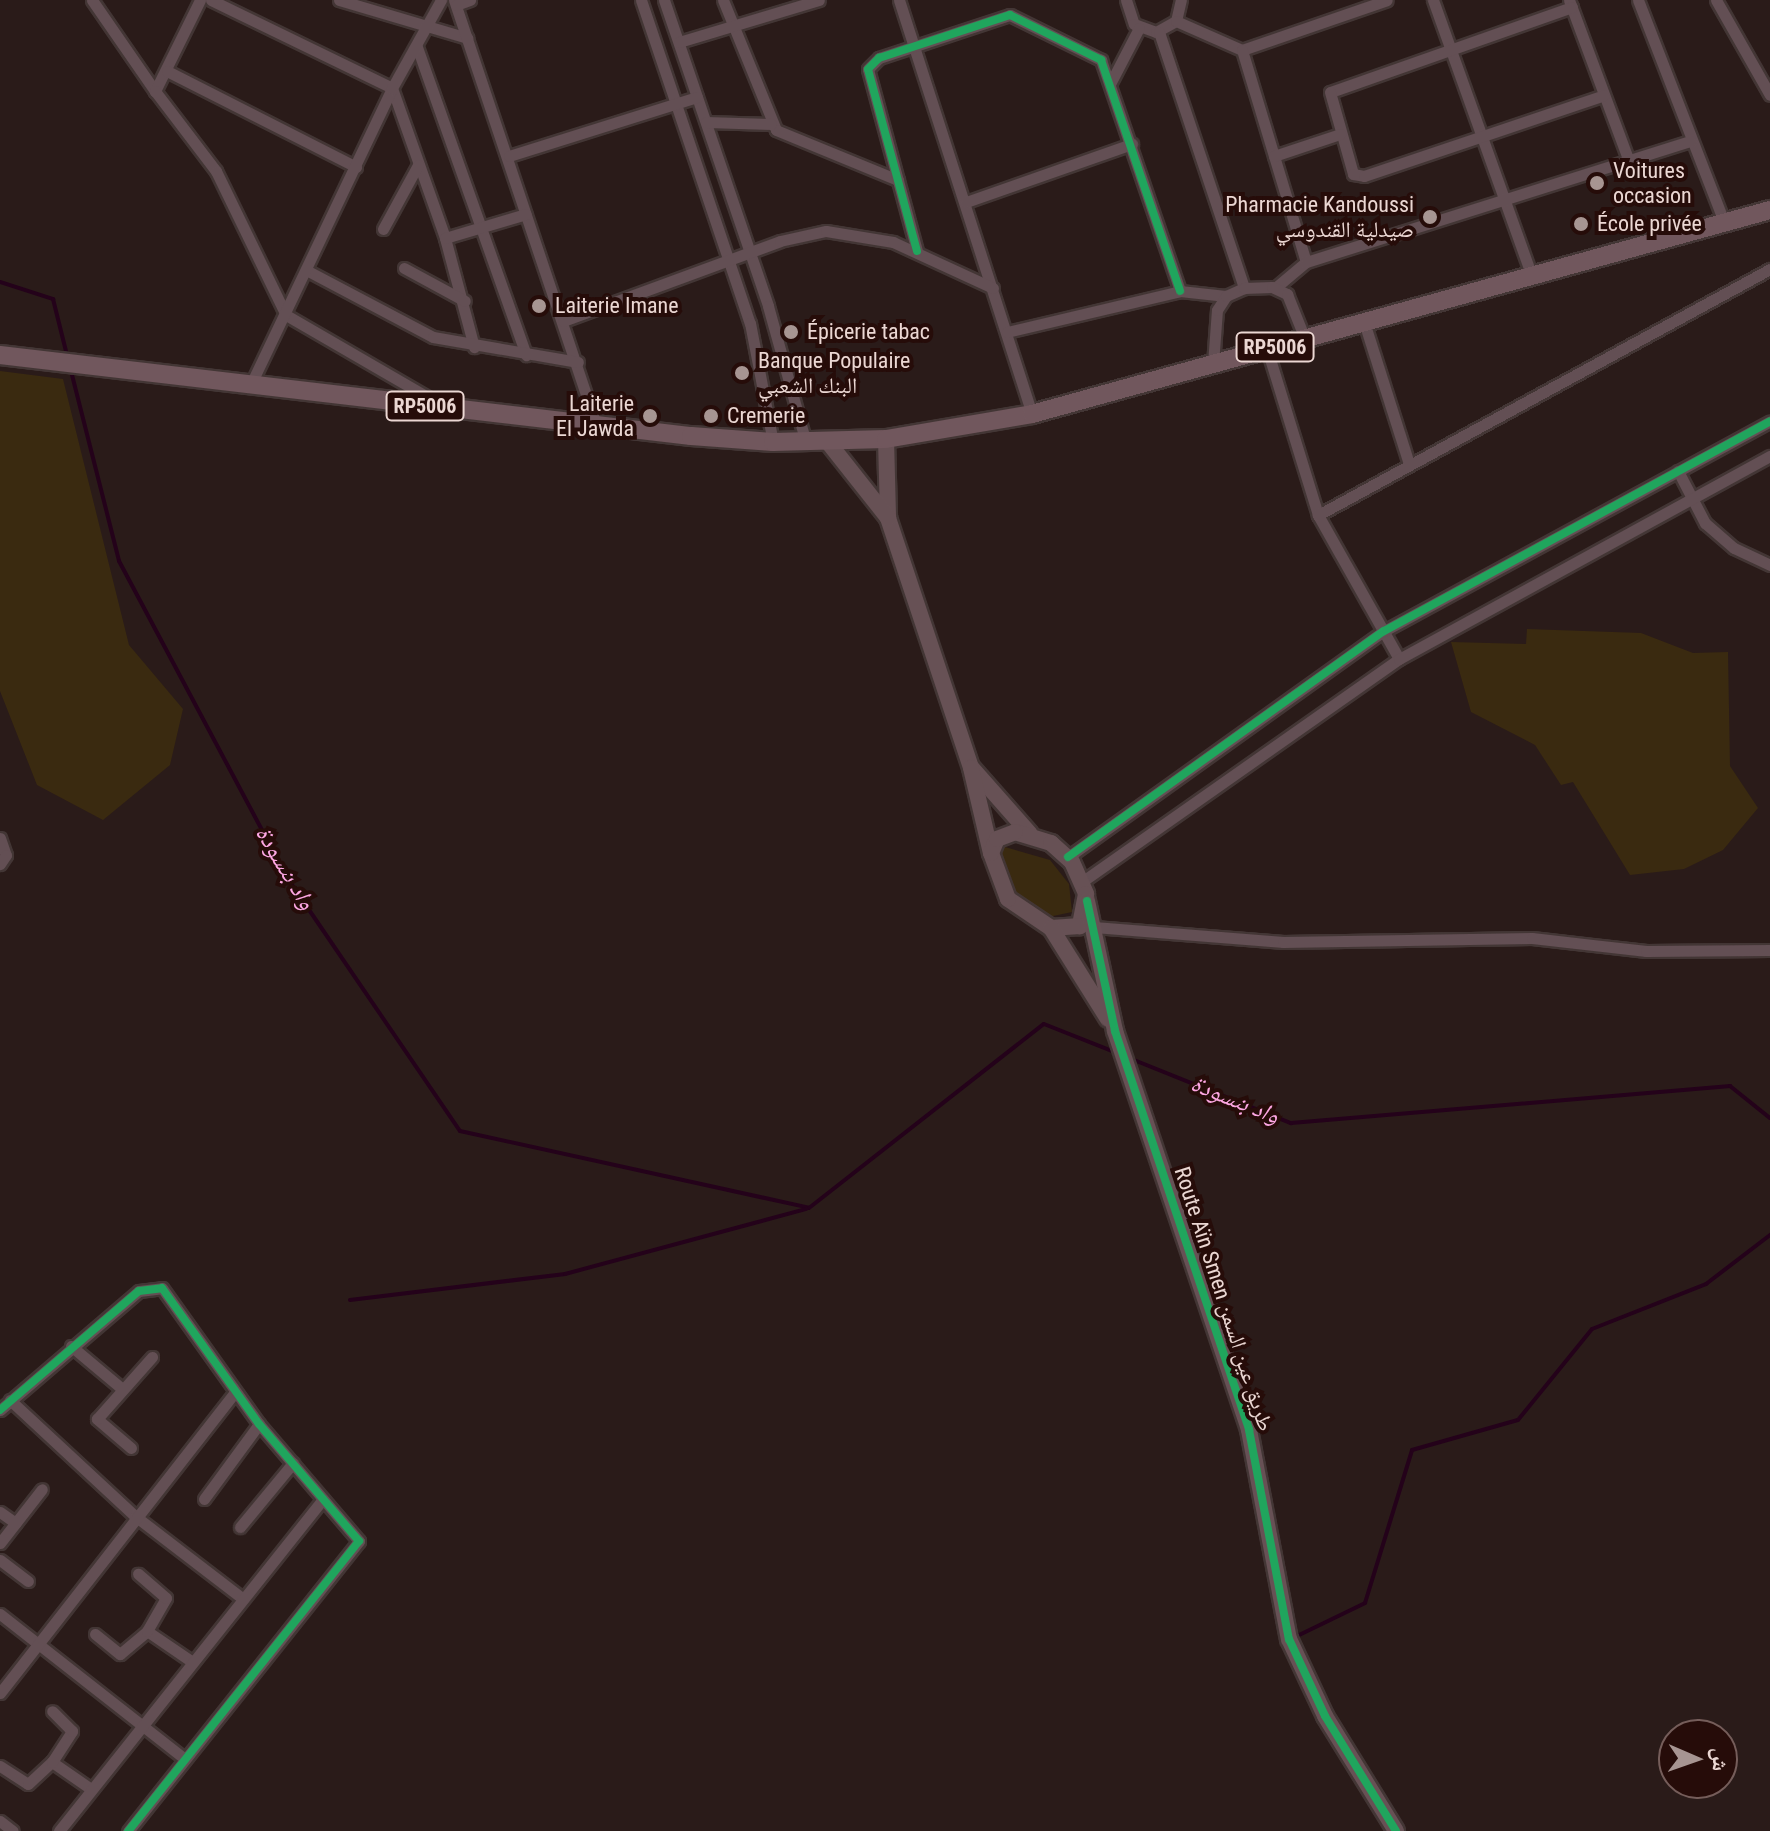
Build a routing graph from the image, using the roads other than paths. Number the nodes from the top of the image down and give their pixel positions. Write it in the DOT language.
graph roads {
  1 [pos="92,0"];
  2 [pos="200,0"];
  3 [pos="211,0"];
  4 [pos="339,0"];
  5 [pos="441,0"];
  6 [pos="470,0"];
  7 [pos="641,0"];
  8 [pos="664,0"];
  9 [pos="723,0"];
  10 [pos="819,0"];
  11 [pos="899,0"];
  12 [pos="1126,0"];
  13 [pos="1181,0"];
  14 [pos="1387,0"];
  15 [pos="1433,0"];
  16 [pos="1638,0"];
  17 [pos="1716,0"];
  18 [pos="455,2"];
  19 [pos="800,3"];
  20 [pos="1571,4"];
  21 [pos="1176,21"];
  22 [pos="732,24"];
  23 [pos="1139,28"];
  24 [pos="427,29"];
  25 [pos="1159,32"];
  26 [pos="467,38"];
  27 [pos="679,42"];
  28 [pos="417,47"];
  29 [pos="915,47"];
  30 [pos="1242,50"];
  31 [pos="1451,51"];
  32 [pos="167,71"];
  33 [pos="1110,84"];
  34 [pos="392,88"];
  35 [pos="155,91"];
  36 [pos="1604,95"];
  37 [pos="1770,95"];
  38 [pos="697,97"];
  39 [pos="676,104"];
  40 [pos="706,122"];
  41 [pos="771,124"];
  42 [pos="1340,134"];
  43 [pos="1482,136"];
  44 [pos="1690,141"];
  45 [pos="1132,144"];
  46 [pos="509,156"];
  47 [pos="1274,156"];
  48 [pos="1629,161"];
  49 [pos="418,165"];
  50 [pos="356,167"];
  51 [pos="898,180"];
  52 [pos="966,202"];
  53 [pos="1504,202"];
  54 [pos="1770,210"];
  55 [pos="526,214"];
  56 [pos="1724,222"];
  57 [pos="482,227"];
  58 [pos="383,229"];
  59 [pos="445,238"];
  60 [pos="917,251"];
  61 [pos="750,255"];
  62 [pos="729,262"];
  63 [pos="1306,262"];
  64 [pos="404,268"];
  65 [pos="1770,269"];
  66 [pos="308,271"];
  67 [pos="1532,276"];
  68 [pos="993,288"];
  69 [pos="1244,288"];
  70 [pos="1275,288"];
  71 [pos="1180,291"];
  72 [pos="1226,296"];
  73 [pos="465,301"];
  74 [pos="286,315"];
  75 [pos="563,321"];
  76 [pos="1364,322"];
  77 [pos="1007,332"];
  78 [pos="1305,339"];
  79 [pos="474,347"];
  80 [pos="1267,349"];
  81 [pos="0,355"];
  82 [pos="526,355"];
  83 [pos="578,362"];
  84 [pos="1213,364"];
  85 [pos="250,387"];
  86 [pos="447,409"];
  87 [pos="1032,414"];
  88 [pos="1770,421"];
  89 [pos="597,427"];
  90 [pos="886,439"];
  91 [pos="773,442"];
  92 [pos="828,442"];
  93 [pos="806,443"];
  94 [pos="1770,456"];
  95 [pos="1409,464"];
  96 [pos="1678,471"];
  97 [pos="1691,498"];
  98 [pos="1318,515"];
  99 [pos="888,518"];
  100 [pos="1770,565"];
  101 [pos="1384,631"];
  102 [pos="1399,659"];
  103 [pos="971,767"];
  104 [pos="1030,834"];
  105 [pos="0,838"];
  106 [pos="991,853"];
  107 [pos="1068,857"];
  108 [pos="0,864"];
  109 [pos="1083,881"];
  110 [pos="1087,901"];
  111 [pos="1094,927"];
  112 [pos="1051,928"];
  113 [pos="1770,950"];
  114 [pos="1115,1031"];
  115 [pos="71,1346"];
  116 [pos="152,1357"];
  117 [pos="121,1388"];
  118 [pos="235,1392"];
  119 [pos="10,1400"];
  120 [pos="0,1410"];
  121 [pos="259,1424"];
  122 [pos="131,1448"];
  123 [pos="293,1463"];
  124 [pos="42,1489"];
  125 [pos="204,1499"];
  126 [pos="323,1499"];
  127 [pos="0,1512"];
  128 [pos="135,1516"];
  129 [pos="16,1523"];
  130 [pos="240,1527"];
  131 [pos="0,1543"];
  132 [pos="0,1560"];
  133 [pos="138,1574"];
  134 [pos="28,1581"];
  135 [pos="243,1599"];
  136 [pos="0,1614"];
  137 [pos="147,1631"];
  138 [pos="95,1634"];
  139 [pos="37,1644"];
  140 [pos="191,1661"];
  141 [pos="0,1693"];
  142 [pos="52,1711"];
  143 [pos="142,1723"];
  144 [pos="185,1759"];
  145 [pos="52,1762"];
  146 [pos="0,1766"];
  147 [pos="91,1789"];
  148 [pos="0,1821"];
  149 [pos="13,1831"];
  150 [pos="59,1831"];
  151 [pos="128,1831"];
  152 [pos="1396,1831"];
  1 -- 35 [label="street"];
  2 -- 32 [label="street"];
  3 -- 34 [label="street"];
  4 -- 24 [label="street"];
  5 -- 24 [label="street"];
  6 -- 18 [label="street"];
  7 -- 39 [label="street"];
  8 -- 27 [label="street"];
  9 -- 22 [label="street"];
  10 -- 19 [label="street"];
  11 -- 29 [label="street"];
  12 -- 23 [label="street"];
  13 -- 21 [label="street"];
  14 -- 30 [label="street"];
  15 -- 31 [label="street"];
  16 -- 44 [label="street"];
  17 -- 37 [label="street"];
  18 -- 26 [label="street"];
  19 -- 22 [label="street"];
  20 -- 31 [label="street"];
  20 -- 36 [label="street"];
  21 -- 25 [label="street"];
  21 -- 30 [label="street"];
  22 -- 27 [label="street"];
  22 -- 41 [label="street"];
  23 -- 25 [label="street"];
  23 -- 33 [label="street"];
  24 -- 26 [label="street"];
  24 -- 28 [label="street"];
  25 -- 69 [label="street"];
  26 -- 46 [label="street"];
  27 -- 38 [label="street"];
  28 -- 34 [label="street"];
  28 -- 57 [label="street"];
  29 -- 33 [label="street"];
  29 -- 51 [label="street"];
  29 -- 52 [label="street"];
  30 -- 47 [label="street"];
  31 -- 42 [label="street"];
  31 -- 43 [label="street"];
  32 -- 35 [label="street"];
  32 -- 50 [label="street"];
  33 -- 45 [label="street"];
  34 -- 49 [label="street"];
  34 -- 50 [label="street"];
  35 -- 74 [label="street"];
  36 -- 43 [label="street"];
  36 -- 48 [label="street"];
  38 -- 39 [label="street"];
  38 -- 40 [label="street"];
  39 -- 46 [label="street"];
  39 -- 62 [label="street"];
  40 -- 41 [label="street"];
  40 -- 61 [label="street"];
  41 -- 51 [label="street"];
  42 -- 43 [label="street"];
  42 -- 47 [label="street"];
  43 -- 53 [label="street"];
  44 -- 48 [label="street"];
  44 -- 56 [label="street"];
  45 -- 52 [label="street"];
  45 -- 71 [label="street"];
  46 -- 55 [label="street"];
  47 -- 63 [label="street"];
  48 -- 53 [label="street"];
  49 -- 58 [label="street"];
  49 -- 59 [label="street"];
  50 -- 66 [label="street"];
  51 -- 60 [label="street"];
  52 -- 68 [label="street"];
  53 -- 63 [label="street"];
  53 -- 67 [label="street"];
  54 -- 56 [label="main road, RP5006"];
  55 -- 57 [label="street"];
  55 -- 75 [label="street"];
  56 -- 67 [label="main road, RP5006"];
  57 -- 59 [label="street"];
  57 -- 82 [label="street"];
  59 -- 73 [label="street"];
  60 -- 61 [label="street"];
  60 -- 68 [label="street"];
  61 -- 62 [label="street"];
  61 -- 93 [label="street"];
  62 -- 75 [label="street"];
  62 -- 91 [label="street"];
  63 -- 70 [label="street"];
  64 -- 73 [label="street"];
  65 -- 95 [label="street"];
  66 -- 74 [label="street"];
  66 -- 79 [label="street"];
  67 -- 76 [label="main road, RP5006"];
  68 -- 77 [label="street"];
  69 -- 70 [label="street"];
  69 -- 72 [label="street"];
  70 -- 78 [label="street"];
  71 -- 72 [label="street"];
  71 -- 77 [label="street"];
  72 -- 84 [label="street"];
  73 -- 79 [label="street"];
  74 -- 85 [label="street"];
  74 -- 86 [label="street"];
  75 -- 83 [label="street"];
  76 -- 78 [label="main road, RP5006"];
  76 -- 95 [label="street"];
  77 -- 87 [label="street"];
  78 -- 80 [label="main road, RP5006"];
  79 -- 82 [label="street"];
  80 -- 84 [label="main road, RP5006"];
  80 -- 98 [label="street"];
  81 -- 85 [label="main road, RP5006"];
  82 -- 83 [label="street"];
  83 -- 89 [label="street"];
  84 -- 87 [label="main road, RP5006"];
  85 -- 86 [label="main road, RP5006"];
  86 -- 89 [label="main road, RP5006"];
  87 -- 90 [label="main road, RP5006"];
  88 -- 96 [label="street"];
  89 -- 91 [label="main road, RP5006"];
  90 -- 92 [label="main road, RP5006"];
  90 -- 99 [label="street"];
  91 -- 93 [label="main road, RP5006"];
  92 -- 93 [label="main road, RP5006"];
  92 -- 99 [label="street"];
  94 -- 97 [label="street"];
  95 -- 98 [label="street"];
  96 -- 97 [label="street"];
  96 -- 101 [label="street"];
  97 -- 100 [label="street"];
  97 -- 102 [label="street"];
  98 -- 101 [label="street"];
  99 -- 103 [label="street"];
  101 -- 102 [label="street"];
  101 -- 107 [label="street"];
  102 -- 109 [label="street"];
  103 -- 104 [label="street"];
  103 -- 106 [label="street"];
  104 -- 106 [label="street"];
  104 -- 107 [label="street"];
  105 -- 108 [label="street"];
  106 -- 112 [label="street"];
  107 -- 109 [label="street"];
  109 -- 110 [label="street, Route Aïn Smen طريق عين السمن"];
  110 -- 111 [label="street, Route Aïn Smen طريق عين السمن"];
  110 -- 112 [label="street"];
  111 -- 113 [label="street"];
  111 -- 114 [label="street, Route Aïn Smen طريق عين السمن"];
  112 -- 114 [label="street, Route Aïn Smen طريق عين السمن"];
  114 -- 152 [label="street, Route Aïn Smen طريق عين السمن"];
  115 -- 117 [label="street"];
  115 -- 118 [label="street"];
  115 -- 119 [label="street"];
  116 -- 117 [label="street"];
  117 -- 122 [label="street"];
  118 -- 121 [label="street"];
  118 -- 128 [label="street"];
  119 -- 120 [label="street"];
  119 -- 128 [label="street"];
  121 -- 123 [label="street"];
  121 -- 125 [label="street"];
  123 -- 126 [label="street"];
  123 -- 130 [label="street"];
  124 -- 129 [label="street"];
  126 -- 135 [label="street"];
  126 -- 144 [label="street"];
  127 -- 129 [label="street"];
  128 -- 135 [label="street"];
  128 -- 139 [label="street"];
  129 -- 131 [label="street"];
  132 -- 134 [label="street"];
  133 -- 137 [label="street"];
  135 -- 140 [label="street"];
  136 -- 139 [label="street"];
  137 -- 138 [label="street"];
  137 -- 140 [label="street"];
  139 -- 141 [label="street"];
  139 -- 143 [label="street"];
  140 -- 143 [label="street"];
  142 -- 145 [label="street"];
  143 -- 144 [label="street"];
  143 -- 147 [label="street"];
  144 -- 151 [label="street"];
  145 -- 146 [label="street"];
  145 -- 147 [label="street"];
  147 -- 150 [label="street"];
  148 -- 149 [label="street"];
}
